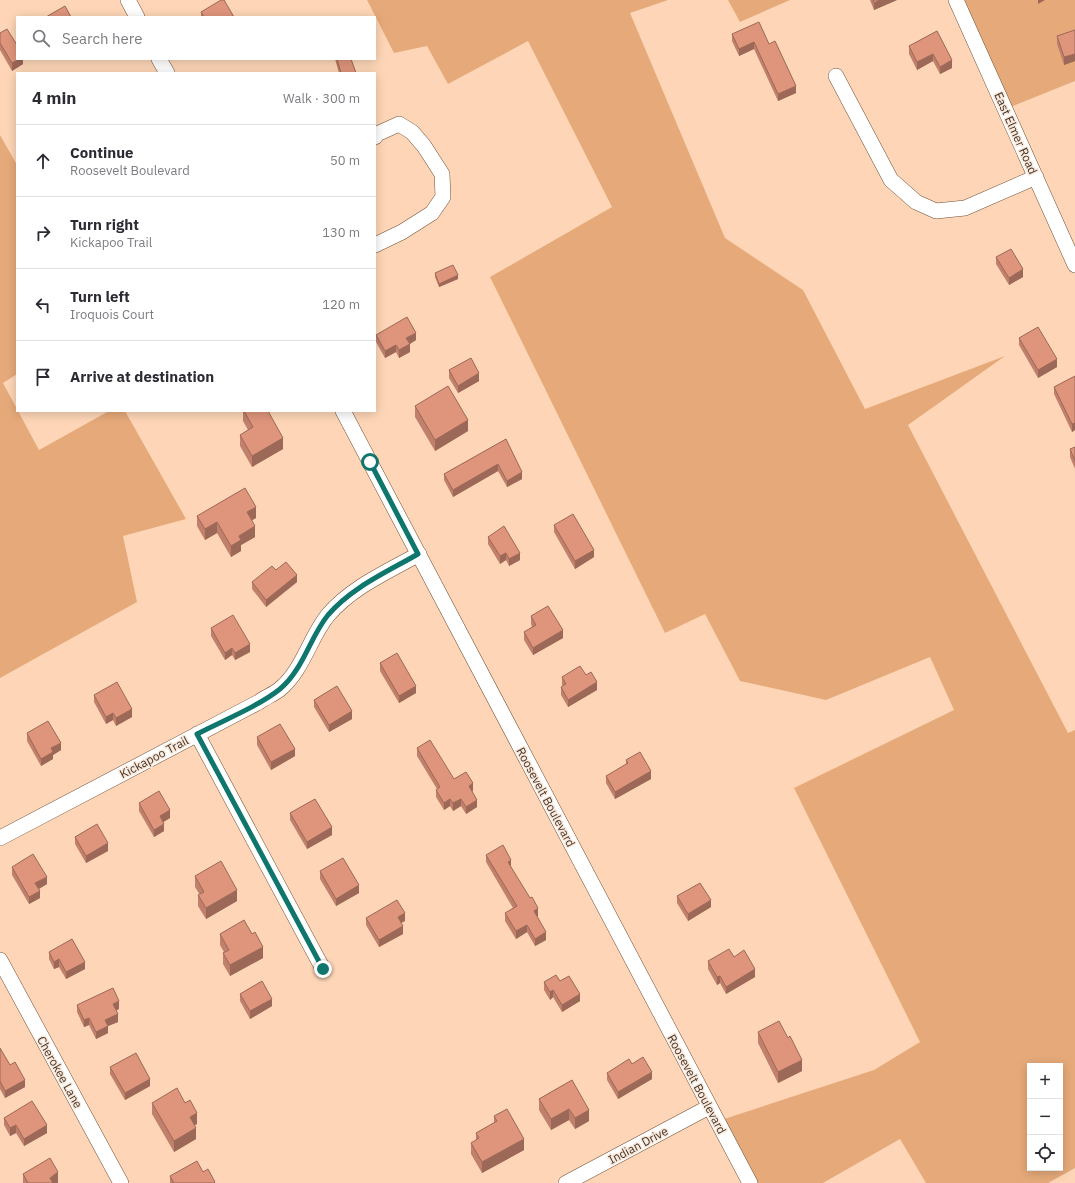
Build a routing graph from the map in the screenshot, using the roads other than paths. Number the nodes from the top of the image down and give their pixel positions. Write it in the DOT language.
graph roads {
  1 [pos="128,0"];
  2 [pos="956,0"];
  3 [pos="136,16"];
  4 [pos="160,60"];
  5 [pos="166,72"];
  6 [pos="836,76"];
  7 [pos="376,136"];
  8 [pos="1036,177"];
  9 [pos="376,245"];
  10 [pos="1075,266"];
  11 [pos="344,412"];
  12 [pos="418,554"];
  13 [pos="197,734"];
  14 [pos="0,838"];
  15 [pos="0,960"];
  16 [pos="323,969"];
  17 [pos="709,1107"];
  18 [pos="121,1183"];
  19 [pos="566,1183"];
  20 [pos="750,1183"];
  1 -- 3 [label="street"];
  2 -- 8 [label="street, East Elmer Road"];
  4 -- 5 [label="street"];
  6 -- 8 [label="street"];
  7 -- 9 [label="street"];
  8 -- 10 [label="street, East Elmer Road"];
  11 -- 12 [label="street, Roosevelt Boulevard"];
  12 -- 13 [label="street, Kickapoo Trail"];
  12 -- 17 [label="street, Roosevelt Boulevard"];
  13 -- 14 [label="street, Kickapoo Trail"];
  13 -- 16 [label="street"];
  15 -- 18 [label="street, Cherokee Lane"];
  17 -- 19 [label="street, Indian Drive"];
  17 -- 20 [label="street, Roosevelt Boulevard"];
}
